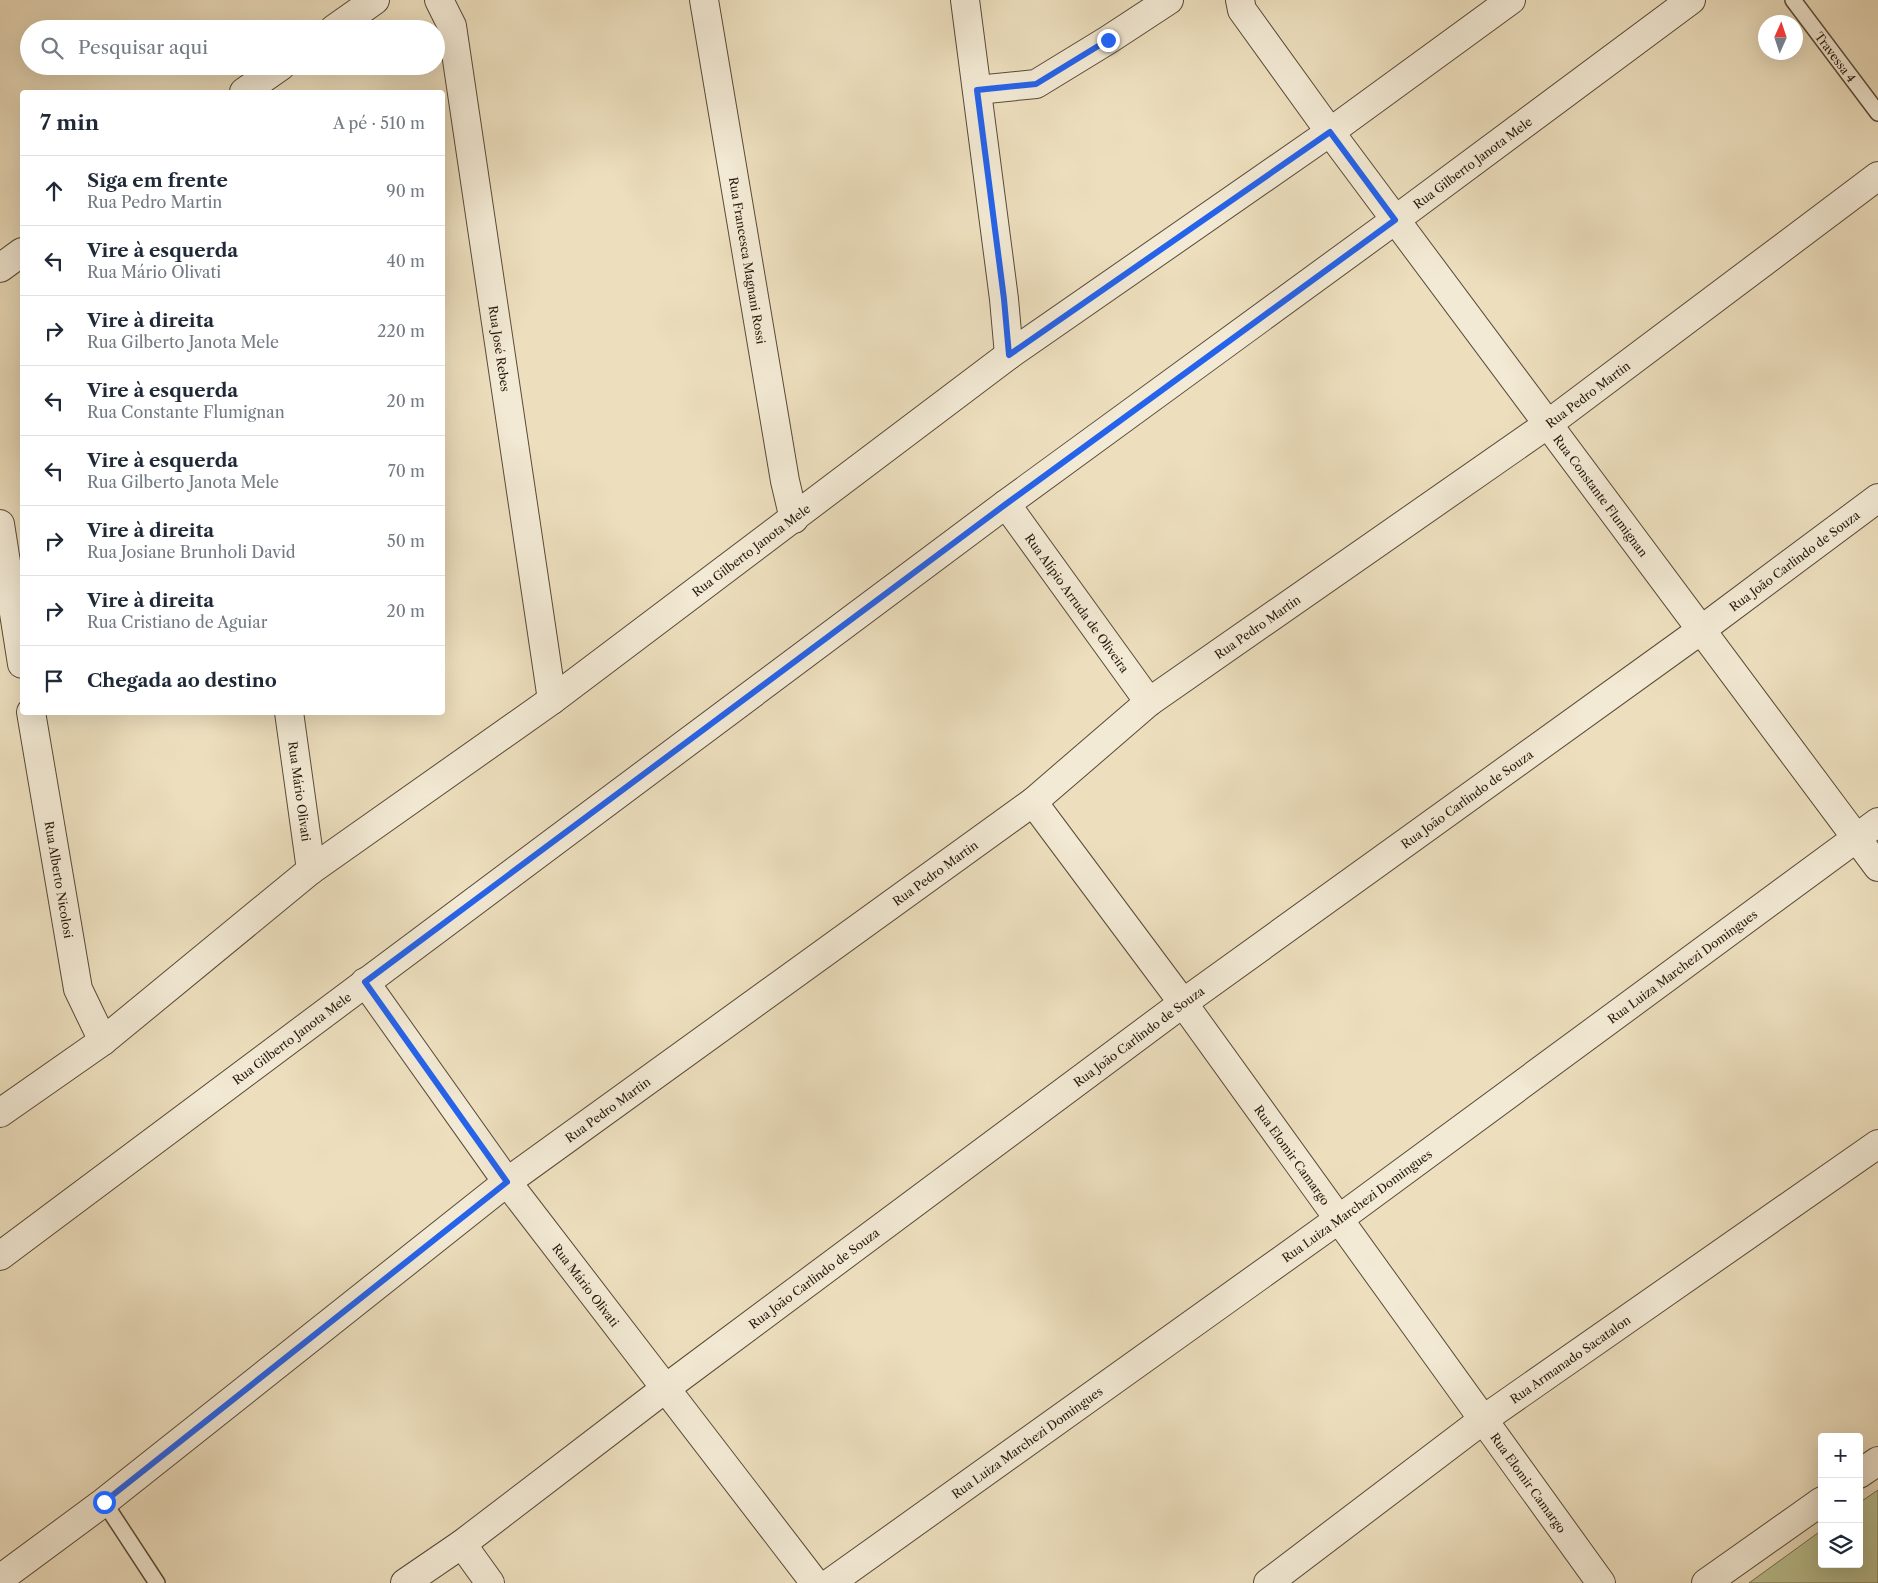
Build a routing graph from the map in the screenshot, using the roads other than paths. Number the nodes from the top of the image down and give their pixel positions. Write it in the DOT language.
graph roads {
  1 [pos="375,0"];
  2 [pos="439,0"];
  3 [pos="704,0"];
  4 [pos="965,0"];
  5 [pos="1169,0"];
  6 [pos="1240,0"];
  7 [pos="1511,0"];
  8 [pos="1691,0"];
  9 [pos="1793,0"];
  10 [pos="347,20"];
  11 [pos="268,75"];
  12 [pos="247,90"];
  13 [pos="977,90"];
  14 [pos="1878,114"];
  15 [pos="1330,132"];
  16 [pos="1878,176"];
  17 [pos="1395,220"];
  18 [pos="20,253"];
  19 [pos="0,268"];
  20 [pos="1009,355"];
  21 [pos="1548,424"];
  22 [pos="1878,498"];
  23 [pos="1006,504"];
  24 [pos="794,519"];
  25 [pos="0,524"];
  26 [pos="4,587"];
  27 [pos="1701,630"];
  28 [pos="20,655"];
  29 [pos="552,700"];
  30 [pos="1149,702"];
  31 [pos="32,715"];
  32 [pos="289,715"];
  33 [pos="1033,802"];
  34 [pos="1878,822"];
  35 [pos="1856,838"];
  36 [pos="1878,867"];
  37 [pos="311,870"];
  38 [pos="365,982"];
  39 [pos="1183,1003"];
  40 [pos="103,1041"];
  41 [pos="0,1113"];
  42 [pos="1878,1144"];
  43 [pos="507,1182"];
  44 [pos="1339,1219"];
  45 [pos="0,1256"];
  46 [pos="666,1388"];
  47 [pos="1484,1419"];
  48 [pos="1878,1461"];
  49 [pos="1863,1471"];
  50 [pos="104,1502"];
  51 [pos="1818,1504"];
  52 [pos="462,1544"];
  53 [pos="0,1579"];
  54 [pos="156,1583"];
  55 [pos="405,1583"];
  56 [pos="490,1583"];
  57 [pos="814,1583"];
  58 [pos="830,1583"];
  59 [pos="1268,1583"];
  60 [pos="1601,1583"];
  61 [pos="1706,1583"];
  1 -- 10 [label="street"];
  2 -- 29 [label="street, Rua José Rebes"];
  3 -- 24 [label="street, Rua Francesca Magnani Rossi"];
  4 -- 13 [label="street"];
  5 -- 13 [label="street"];
  6 -- 15 [label="street, Rua Constante Flumignan"];
  7 -- 15 [label="street, Rua Gilberto Janota Mele"];
  8 -- 17 [label="street, Rua Gilberto Janota Mele"];
  9 -- 14 [label="lane, Travessa 4"];
  11 -- 12 [label="street"];
  13 -- 20 [label="street"];
  15 -- 17 [label="street, Rua Constante Flumignan"];
  15 -- 20 [label="street, Rua Gilberto Janota Mele"];
  16 -- 21 [label="street, Rua Pedro Martin"];
  17 -- 21 [label="street, Rua Constante Flumignan"];
  17 -- 23 [label="street, Rua Gilberto Janota Mele"];
  18 -- 19 [label="street"];
  20 -- 24 [label="street, Rua Gilberto Janota Mele"];
  21 -- 27 [label="street, Rua Constante Flumignan"];
  21 -- 30 [label="street, Rua Pedro Martin"];
  22 -- 27 [label="street, Rua João Carlindo de Souza"];
  23 -- 30 [label="street, Rua Alípio Arruda de Oliveira"];
  23 -- 38 [label="street, Rua Gilberto Janota Mele"];
  24 -- 29 [label="street, Rua Gilberto Janota Mele"];
  25 -- 26 [label="street"];
  26 -- 28 [label="street"];
  27 -- 35 [label="street, Rua Constante Flumignan"];
  27 -- 39 [label="street, Rua João Carlindo de Souza"];
  29 -- 37 [label="street, Rua Gilberto Janota Mele"];
  30 -- 33 [label="street, Rua Pedro Martin"];
  31 -- 40 [label="street, Rua Alberto Nicolosi"];
  32 -- 37 [label="street, Rua Mário Olivati"];
  33 -- 39 [label="street, Rua Elomir Camargo"];
  33 -- 43 [label="street, Rua Pedro Martin"];
  34 -- 35 [label="street, Rua Luiza Marchezi Domingues"];
  35 -- 36 [label="street, Rua Constante Flumignan"];
  35 -- 44 [label="street, Rua Luiza Marchezi Domingues"];
  37 -- 40 [label="street, Rua Gilberto Janota Mele"];
  38 -- 43 [label="street, Rua Mário Olivati"];
  38 -- 45 [label="street, Rua Gilberto Janota Mele"];
  39 -- 44 [label="street, Rua Elomir Camargo"];
  39 -- 46 [label="street, Rua João Carlindo de Souza"];
  40 -- 41 [label="street, Rua Gilberto Janota Mele"];
  42 -- 47 [label="street, Rua Armanado Sacatalon"];
  43 -- 46 [label="street, Rua Mário Olivati"];
  43 -- 50 [label="street, Rua Pedro Martin"];
  44 -- 47 [label="street, Rua Elomir Camargo"];
  44 -- 58 [label="street, Rua Luiza Marchezi Domingues"];
  46 -- 52 [label="street, Rua João Carlindo de Souza"];
  46 -- 57 [label="street, Rua Mário Olivati"];
  47 -- 59 [label="street, Rua Armanado Sacatalon"];
  47 -- 60 [label="street, Rua Elomir Camargo"];
  48 -- 49 [label="street"];
  50 -- 53 [label="street, Rua Pedro Martin"];
  50 -- 54 [label="lane"];
  51 -- 61 [label="street"];
  52 -- 55 [label="street, Rua João Carlindo de Souza"];
  52 -- 56 [label="street"];
}
